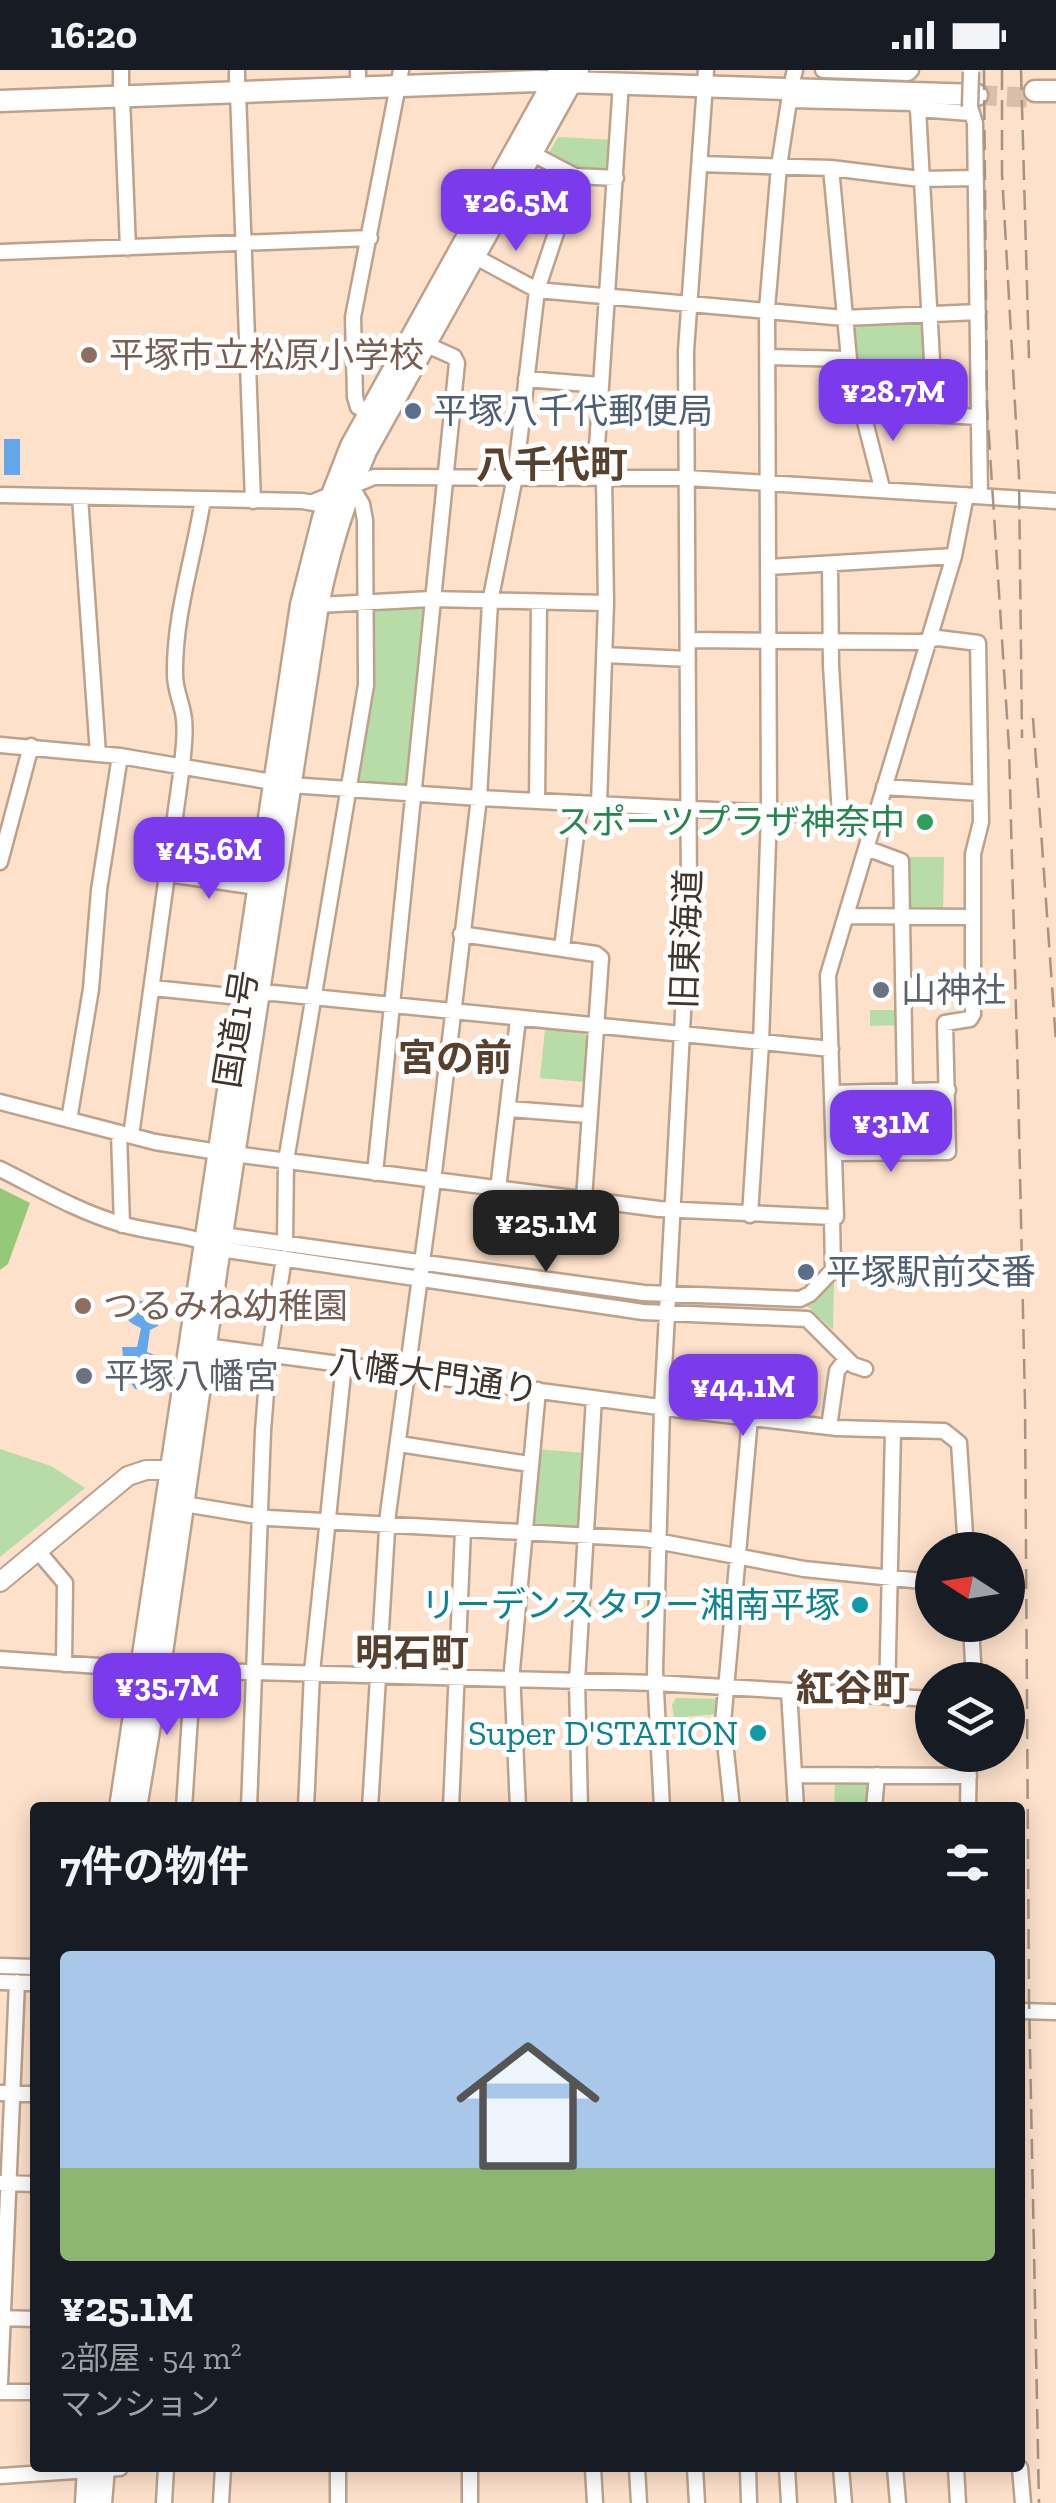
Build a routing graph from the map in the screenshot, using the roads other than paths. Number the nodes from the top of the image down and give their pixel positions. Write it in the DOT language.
graph roads {
  1 [pos="518,70"];
  2 [pos="823,70"];
  3 [pos="911,70"];
  4 [pos="358,74"];
  5 [pos="566,75"];
  6 [pos="614,76"];
  7 [pos="706,76"];
  8 [pos="399,77"];
  9 [pos="794,79"];
  10 [pos="237,82"];
  11 [pos="121,84"];
  12 [pos="0,89"];
  13 [pos="973,90"];
  14 [pos="0,101"];
  15 [pos="918,110"];
  16 [pos="533,154"];
  17 [pos="700,164"];
  18 [pos="779,166"];
  19 [pos="831,168"];
  20 [pos="575,176"];
  21 [pos="616,178"];
  22 [pos="976,178"];
  23 [pos="920,179"];
  24 [pos="370,238"];
  25 [pos="243,244"];
  26 [pos="128,248"];
  27 [pos="0,252"];
  28 [pos="474,256"];
  29 [pos="537,290"];
  30 [pos="606,296"];
  31 [pos="689,303"];
  32 [pos="767,309"];
  33 [pos="978,312"];
  34 [pos="928,314"];
  35 [pos="844,318"];
  36 [pos="424,344"];
  37 [pos="768,357"];
  38 [pos="848,359"];
  39 [pos="526,379"];
  40 [pos="600,385"];
  41 [pos="861,410"];
  42 [pos="369,412"];
  43 [pos="935,414"];
  44 [pos="978,417"];
  45 [pos="352,476"];
  46 [pos="443,477"];
  47 [pos="515,477"];
  48 [pos="599,477"];
  49 [pos="687,478"];
  50 [pos="769,483"];
  51 [pos="882,488"];
  52 [pos="0,495"];
  53 [pos="80,496"];
  54 [pos="972,496"];
  55 [pos="203,499"];
  56 [pos="252,501"];
  57 [pos="1056,501"];
  58 [pos="328,505"];
  59 [pos="954,556"];
  60 [pos="830,565"];
  61 [pos="769,567"];
  62 [pos="431,599"];
  63 [pos="364,602"];
  64 [pos="490,602"];
  65 [pos="540,602"];
  66 [pos="606,602"];
  67 [pos="318,605"];
  68 [pos="688,640"];
  69 [pos="769,641"];
  70 [pos="831,641"];
  71 [pos="928,641"];
  72 [pos="605,655"];
  73 [pos="688,659"];
  74 [pos="0,745"];
  75 [pos="31,746"];
  76 [pos="98,754"];
  77 [pos="120,756"];
  78 [pos="182,766"];
  79 [pos="282,782"];
  80 [pos="884,787"];
  81 [pos="349,789"];
  82 [pos="980,792"];
  83 [pos="414,794"];
  84 [pos="479,798"];
  85 [pos="537,801"];
  86 [pos="580,804"];
  87 [pos="599,804"];
  88 [pos="688,809"];
  89 [pos="769,813"];
  90 [pos="840,816"];
  91 [pos="875,818"];
  92 [pos="866,848"];
  93 [pos="0,862"];
  94 [pos="168,874"];
  95 [pos="257,887"];
  96 [pos="846,916"];
  97 [pos="901,917"];
  98 [pos="972,917"];
  99 [pos="461,934"];
  100 [pos="562,948"];
  101 [pos="153,988"];
  102 [pos="250,994"];
  103 [pos="314,999"];
  104 [pos="392,1006"];
  105 [pos="452,1013"];
  106 [pos="518,1019"];
  107 [pos="594,1026"];
  108 [pos="682,1034"];
  109 [pos="761,1042"];
  110 [pos="831,1049"];
  111 [pos="905,1090"];
  112 [pos="948,1090"];
  113 [pos="832,1093"];
  114 [pos="0,1102"];
  115 [pos="509,1109"];
  116 [pos="588,1115"];
  117 [pos="68,1120"];
  118 [pos="125,1135"];
  119 [pos="226,1153"];
  120 [pos="834,1153"];
  121 [pos="286,1162"];
  122 [pos="0,1169"];
  123 [pos="375,1173"];
  124 [pos="433,1181"];
  125 [pos="498,1189"];
  126 [pos="584,1199"];
  127 [pos="672,1210"];
  128 [pos="750,1215"];
  129 [pos="832,1217"];
  130 [pos="122,1225"];
  131 [pos="208,1241"];
  132 [pos="285,1251"];
  133 [pos="422,1271"];
  134 [pos="668,1296"];
  135 [pos="667,1315"];
  136 [pos="206,1346"];
  137 [pos="270,1354"];
  138 [pos="846,1359"];
  139 [pos="344,1364"];
  140 [pos="865,1368"];
  141 [pos="408,1372"];
  142 [pos="538,1390"];
  143 [pos="199,1391"];
  144 [pos="594,1398"];
  145 [pos="662,1408"];
  146 [pos="750,1418"];
  147 [pos="829,1427"];
  148 [pos="893,1432"];
  149 [pos="399,1444"];
  150 [pos="529,1464"];
  151 [pos="172,1470"];
  152 [pos="184,1504"];
  153 [pos="261,1517"];
  154 [pos="328,1522"];
  155 [pos="388,1525"];
  156 [pos="463,1530"];
  157 [pos="524,1532"];
  158 [pos="965,1532"];
  159 [pos="585,1536"];
  160 [pos="659,1542"];
  161 [pos="160,1548"];
  162 [pos="37,1550"];
  163 [pos="739,1558"];
  164 [pos="891,1578"];
  165 [pos="915,1580"];
  166 [pos="0,1582"];
  167 [pos="0,1662"];
  168 [pos="64,1664"];
  169 [pos="150,1670"];
  170 [pos="193,1670"];
  171 [pos="255,1672"];
  172 [pos="312,1672"];
  173 [pos="379,1673"];
  174 [pos="455,1676"];
  175 [pos="512,1678"];
  176 [pos="577,1681"];
  177 [pos="655,1683"];
  178 [pos="725,1688"];
  179 [pos="790,1691"];
  180 [pos="887,1697"];
  181 [pos="915,1698"];
  182 [pos="970,1772"];
  183 [pos="794,1776"];
  184 [pos="876,1776"];
  185 [pos="970,1776"];
  186 [pos="121,1802"];
  187 [pos="137,1802"];
  188 [pos="184,1802"];
  189 [pos="249,1802"];
  190 [pos="306,1802"];
  191 [pos="370,1802"];
  192 [pos="452,1802"];
  193 [pos="518,1802"];
  194 [pos="580,1802"];
  195 [pos="662,1802"];
  196 [pos="731,1802"];
  197 [pos="796,1802"];
  198 [pos="874,1802"];
  199 [pos="968,1802"];
  200 [pos="0,1966"];
  201 [pos="30,1967"];
  202 [pos="0,1982"];
  203 [pos="17,1982"];
  204 [pos="30,1983"];
  205 [pos="1025,2012"];
  206 [pos="1056,2012"];
  207 [pos="6,2093"];
  208 [pos="4,2183"];
  209 [pos="30,2184"];
  210 [pos="1,2318"];
  211 [pos="30,2319"];
  212 [pos="0,2383"];
  213 [pos="0,2392"];
  214 [pos="30,2392"];
  215 [pos="48,2472"];
  216 [pos="95,2472"];
  217 [pos="97,2472"];
  218 [pos="166,2472"];
  219 [pos="223,2472"];
  220 [pos="338,2472"];
  221 [pos="470,2472"];
  222 [pos="593,2472"];
  223 [pos="637,2472"];
  224 [pos="695,2472"];
  225 [pos="748,2472"];
  226 [pos="787,2472"];
  227 [pos="841,2472"];
  228 [pos="896,2472"];
  229 [pos="956,2472"];
  230 [pos="1020,2472"];
  231 [pos="0,2476"];
  232 [pos="86,2503"];
  233 [pos="101,2503"];
  234 [pos="164,2503"];
  235 [pos="221,2503"];
  236 [pos="338,2503"];
  237 [pos="470,2503"];
  238 [pos="594,2503"];
  239 [pos="639,2503"];
  240 [pos="697,2503"];
  241 [pos="750,2503"];
  242 [pos="789,2503"];
  243 [pos="844,2503"];
  244 [pos="898,2503"];
  245 [pos="958,2503"];
  246 [pos="1023,2503"];
  1 -- 8 [label="highway"];
  2 -- 3 [label="street"];
  4 -- 8 [label="highway"];
  4 -- 10 [label="highway"];
  5 -- 6 [label="highway"];
  5 -- 8 [label="highway"];
  5 -- 16 [label="highway, 国道1号"];
  5 -- 42 [label="highway, 国道1号"];
  6 -- 7 [label="highway"];
  6 -- 21 [label="street"];
  7 -- 9 [label="highway"];
  7 -- 17 [label="street, 旧東海道"];
  8 -- 10 [label="highway"];
  8 -- 24 [label="street"];
  9 -- 13 [label="highway"];
  9 -- 15 [label="street"];
  9 -- 18 [label="street"];
  10 -- 11 [label="highway"];
  10 -- 25 [label="street"];
  11 -- 12 [label="highway"];
  11 -- 14 [label="highway"];
  11 -- 26 [label="street"];
  13 -- 15 [label="street"];
  13 -- 22 [label="street"];
  15 -- 23 [label="street"];
  16 -- 20 [label="street"];
  16 -- 28 [label="highway, 国道1号"];
  17 -- 18 [label="street"];
  17 -- 31 [label="street, 旧東海道"];
  18 -- 19 [label="street"];
  18 -- 32 [label="street"];
  19 -- 23 [label="street"];
  19 -- 35 [label="street"];
  20 -- 21 [label="street"];
  20 -- 29 [label="street"];
  21 -- 30 [label="street"];
  22 -- 23 [label="street"];
  22 -- 33 [label="street"];
  23 -- 34 [label="street"];
  24 -- 25 [label="street"];
  24 -- 42 [label="street"];
  25 -- 26 [label="street"];
  25 -- 56 [label="street"];
  26 -- 27 [label="street"];
  28 -- 29 [label="street"];
  28 -- 36 [label="highway, 国道1号"];
  29 -- 30 [label="street"];
  29 -- 39 [label="street"];
  30 -- 31 [label="street"];
  30 -- 40 [label="street"];
  31 -- 32 [label="street"];
  31 -- 49 [label="street, 旧東海道"];
  32 -- 35 [label="street"];
  32 -- 37 [label="street"];
  33 -- 34 [label="street"];
  33 -- 44 [label="street"];
  34 -- 35 [label="street"];
  34 -- 43 [label="street"];
  35 -- 38 [label="street"];
  36 -- 45 [label="highway, 国道1号"];
  36 -- 46 [label="street"];
  37 -- 38 [label="street"];
  37 -- 50 [label="street"];
  38 -- 41 [label="street"];
  39 -- 40 [label="street"];
  39 -- 47 [label="street"];
  40 -- 48 [label="street"];
  41 -- 43 [label="street"];
  41 -- 51 [label="street"];
  42 -- 45 [label="highway, 国道1号"];
  43 -- 44 [label="street"];
  44 -- 54 [label="street"];
  45 -- 46 [label="street"];
  45 -- 58 [label="highway, 国道1号"];
  45 -- 63 [label="street"];
  46 -- 47 [label="street"];
  46 -- 62 [label="street"];
  47 -- 48 [label="street"];
  47 -- 64 [label="street"];
  48 -- 49 [label="street"];
  48 -- 66 [label="street"];
  49 -- 50 [label="street"];
  49 -- 68 [label="street, 旧東海道"];
  50 -- 51 [label="street"];
  50 -- 61 [label="street"];
  51 -- 54 [label="street"];
  52 -- 53 [label="street"];
  53 -- 55 [label="street"];
  53 -- 76 [label="street"];
  54 -- 57 [label="street"];
  54 -- 59 [label="street"];
  55 -- 56 [label="street"];
  55 -- 78 [label="street"];
  56 -- 58 [label="street"];
  58 -- 67 [label="highway, 国道1号"];
  58 -- 79 [label="highway, 国道1号"];
  59 -- 60 [label="street"];
  59 -- 71 [label="street"];
  60 -- 61 [label="street"];
  60 -- 70 [label="street"];
  61 -- 69 [label="street"];
  62 -- 63 [label="street"];
  62 -- 64 [label="street"];
  62 -- 83 [label="street"];
  63 -- 67 [label="street"];
  63 -- 81 [label="street"];
  64 -- 65 [label="street"];
  64 -- 84 [label="street"];
  65 -- 66 [label="street"];
  65 -- 85 [label="street"];
  66 -- 72 [label="street"];
  67 -- 79 [label="highway, 国道1号"];
  68 -- 69 [label="street"];
  68 -- 73 [label="street, 旧東海道"];
  69 -- 70 [label="street"];
  69 -- 89 [label="street"];
  70 -- 71 [label="street"];
  70 -- 90 [label="street"];
  71 -- 80 [label="street"];
  71 -- 82 [label="street"];
  72 -- 73 [label="street"];
  72 -- 87 [label="street"];
  73 -- 88 [label="street, 旧東海道"];
  74 -- 75 [label="street"];
  75 -- 76 [label="street"];
  75 -- 93 [label="street"];
  76 -- 77 [label="street"];
  77 -- 78 [label="street"];
  77 -- 117 [label="street"];
  78 -- 79 [label="street"];
  78 -- 94 [label="street"];
  79 -- 81 [label="street"];
  79 -- 95 [label="highway, 国道1号"];
  79 -- 102 [label="highway, 国道1号"];
  80 -- 82 [label="street"];
  80 -- 91 [label="street"];
  81 -- 83 [label="street"];
  81 -- 103 [label="street"];
  82 -- 98 [label="street"];
  83 -- 84 [label="street"];
  83 -- 104 [label="street"];
  84 -- 85 [label="street"];
  84 -- 99 [label="street"];
  85 -- 86 [label="street"];
  86 -- 87 [label="street"];
  86 -- 100 [label="street"];
  87 -- 88 [label="street"];
  88 -- 89 [label="street"];
  88 -- 108 [label="street, 旧東海道"];
  89 -- 90 [label="street"];
  89 -- 109 [label="street"];
  90 -- 91 [label="street"];
  91 -- 92 [label="street"];
  92 -- 96 [label="street"];
  92 -- 97 [label="street"];
  94 -- 95 [label="street"];
  94 -- 101 [label="street"];
  95 -- 102 [label="highway, 国道1号"];
  96 -- 97 [label="street"];
  96 -- 110 [label="street"];
  97 -- 98 [label="street"];
  97 -- 111 [label="street"];
  98 -- 112 [label="street"];
  99 -- 100 [label="street"];
  99 -- 105 [label="street"];
  100 -- 107 [label="street"];
  101 -- 102 [label="street"];
  101 -- 118 [label="street"];
  102 -- 103 [label="street"];
  102 -- 119 [label="highway, 国道1号"];
  103 -- 104 [label="street"];
  103 -- 121 [label="street"];
  104 -- 105 [label="street"];
  104 -- 123 [label="street"];
  105 -- 106 [label="street"];
  105 -- 124 [label="street"];
  106 -- 107 [label="street"];
  106 -- 115 [label="street"];
  107 -- 108 [label="street"];
  107 -- 116 [label="street"];
  108 -- 109 [label="street"];
  108 -- 127 [label="street, 旧東海道"];
  109 -- 110 [label="street"];
  109 -- 128 [label="street"];
  110 -- 113 [label="street"];
  111 -- 112 [label="street"];
  111 -- 113 [label="street"];
  112 -- 120 [label="street"];
  113 -- 120 [label="street"];
  114 -- 117 [label="street"];
  115 -- 116 [label="street"];
  115 -- 125 [label="street"];
  116 -- 126 [label="street"];
  117 -- 118 [label="street"];
  118 -- 119 [label="street"];
  118 -- 130 [label="street"];
  119 -- 121 [label="street"];
  119 -- 131 [label="highway, 国道1号"];
  120 -- 129 [label="street"];
  121 -- 123 [label="street"];
  121 -- 132 [label="street"];
  122 -- 130 [label="street"];
  123 -- 124 [label="street"];
  124 -- 125 [label="street"];
  124 -- 133 [label="street"];
  125 -- 126 [label="street"];
  126 -- 127 [label="street"];
  127 -- 128 [label="street"];
  127 -- 134 [label="street, 旧東海道"];
  128 -- 129 [label="street"];
  129 -- 134 [label="street"];
  130 -- 131 [label="street"];
  131 -- 132 [label="street"];
  131 -- 136 [label="highway, 国道1号"];
  131 -- 151 [label="highway, 国道1号"];
  132 -- 133 [label="street"];
  132 -- 137 [label="street"];
  133 -- 134 [label="street"];
  133 -- 135 [label="street"];
  133 -- 141 [label="street"];
  134 -- 135 [label="street, 旧東海道"];
  135 -- 138 [label="street"];
  135 -- 145 [label="street, 旧東海道"];
  136 -- 137 [label="street, 八幡大門通り"];
  136 -- 143 [label="highway, 国道1号"];
  137 -- 139 [label="street, 八幡大門通り"];
  137 -- 153 [label="street"];
  138 -- 140 [label="street"];
  138 -- 147 [label="street"];
  139 -- 141 [label="street, 八幡大門通り"];
  139 -- 154 [label="street"];
  141 -- 142 [label="street, 八幡大門通り"];
  141 -- 149 [label="street"];
  142 -- 144 [label="street, 八幡大門通り"];
  142 -- 150 [label="street"];
  143 -- 151 [label="main road"];
  143 -- 152 [label="highway, 国道1号"];
  144 -- 145 [label="street, 八幡大門通り"];
  144 -- 159 [label="street"];
  145 -- 146 [label="street, 八幡大門通り"];
  145 -- 160 [label="street, 旧東海道"];
  146 -- 147 [label="street, 八幡大門通り"];
  146 -- 163 [label="street"];
  147 -- 148 [label="street, 八幡大門通り"];
  148 -- 158 [label="street, 八幡大門通り"];
  148 -- 164 [label="street"];
  149 -- 150 [label="street"];
  149 -- 155 [label="street"];
  150 -- 157 [label="street"];
  151 -- 161 [label="highway, 国道1号"];
  151 -- 162 [label="main road"];
  152 -- 153 [label="street"];
  152 -- 161 [label="highway"];
  152 -- 169 [label="highway, 国道1号"];
  153 -- 154 [label="street"];
  153 -- 171 [label="street"];
  154 -- 155 [label="street"];
  154 -- 172 [label="street"];
  155 -- 156 [label="street"];
  155 -- 173 [label="street"];
  156 -- 157 [label="street"];
  156 -- 174 [label="street"];
  157 -- 159 [label="street"];
  157 -- 175 [label="street"];
  159 -- 160 [label="street"];
  159 -- 176 [label="street"];
  160 -- 163 [label="street"];
  160 -- 177 [label="street, 旧東海道"];
  161 -- 169 [label="highway, 国道1号"];
  162 -- 166 [label="main road"];
  162 -- 168 [label="street"];
  163 -- 164 [label="street"];
  163 -- 178 [label="street"];
  164 -- 165 [label="street"];
  164 -- 180 [label="street"];
  167 -- 168 [label="street"];
  168 -- 169 [label="street"];
  169 -- 170 [label="street"];
  169 -- 186 [label="highway, 国道1号"];
  169 -- 187 [label="highway, 国道1号"];
  170 -- 171 [label="street"];
  170 -- 188 [label="street"];
  171 -- 172 [label="street"];
  171 -- 189 [label="street"];
  172 -- 173 [label="street"];
  172 -- 190 [label="street"];
  173 -- 174 [label="street"];
  173 -- 191 [label="street"];
  174 -- 175 [label="street"];
  174 -- 192 [label="street"];
  175 -- 176 [label="street"];
  175 -- 193 [label="street"];
  176 -- 177 [label="street"];
  176 -- 194 [label="street"];
  177 -- 178 [label="street"];
  177 -- 195 [label="street, 旧東海道"];
  178 -- 179 [label="street"];
  178 -- 196 [label="street"];
  179 -- 180 [label="street"];
  179 -- 183 [label="street"];
  180 -- 181 [label="street"];
  182 -- 185 [label="street"];
  183 -- 184 [label="street"];
  183 -- 197 [label="street"];
  184 -- 185 [label="street"];
  184 -- 198 [label="street"];
  185 -- 199 [label="street"];
  200 -- 201 [label="street"];
  202 -- 203 [label="street"];
  203 -- 204 [label="street"];
  203 -- 207 [label="street"];
  205 -- 206 [label="street"];
  207 -- 208 [label="street"];
  208 -- 209 [label="street"];
  208 -- 210 [label="street"];
  210 -- 211 [label="street"];
  210 -- 212 [label="street"];
  213 -- 214 [label="street"];
  215 -- 231 [label="street"];
  216 -- 232 [label="highway"];
  217 -- 233 [label="highway"];
  218 -- 234 [label="street"];
  219 -- 235 [label="street"];
  220 -- 236 [label="street"];
  221 -- 237 [label="street"];
  222 -- 238 [label="street"];
  223 -- 239 [label="street"];
  224 -- 240 [label="street"];
  225 -- 241 [label="street"];
  226 -- 242 [label="street"];
  227 -- 243 [label="street"];
  228 -- 244 [label="street"];
  229 -- 245 [label="street"];
  230 -- 246 [label="street"];
}
